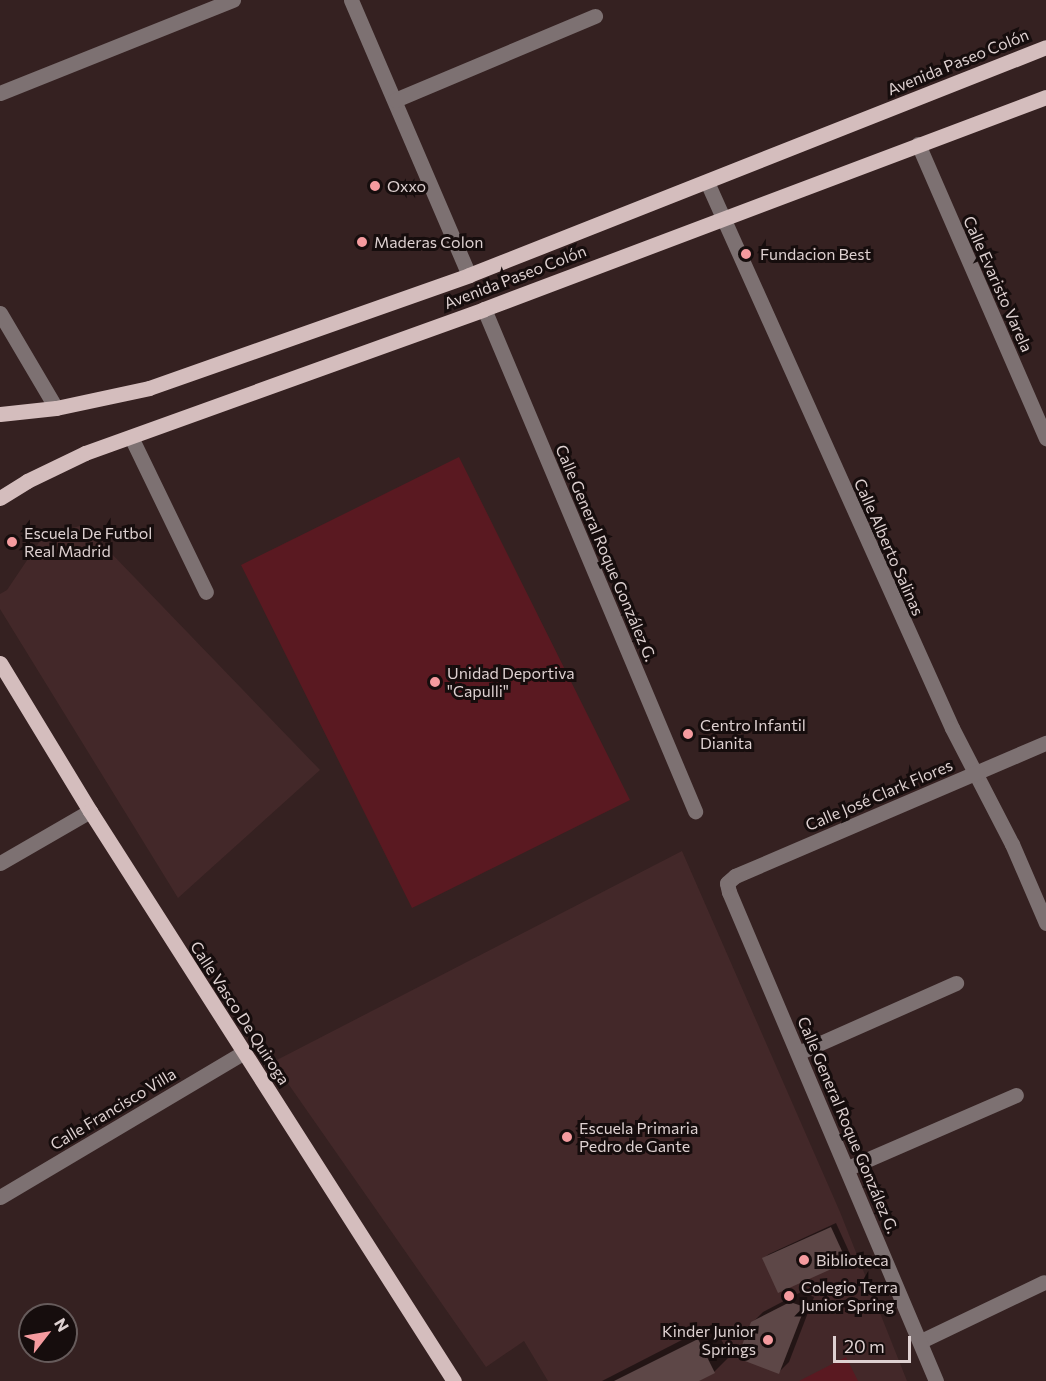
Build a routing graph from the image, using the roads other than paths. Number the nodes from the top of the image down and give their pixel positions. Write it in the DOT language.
graph roads {
  1 [pos="233,0"];
  2 [pos="351,0"];
  3 [pos="595,16"];
  4 [pos="1046,47"];
  5 [pos="0,93"];
  6 [pos="1046,97"];
  7 [pos="395,100"];
  8 [pos="918,144"];
  9 [pos="707,182"];
  10 [pos="721,218"];
  11 [pos="469,275"];
  12 [pos="484,309"];
  13 [pos="0,313"];
  14 [pos="56,408"];
  15 [pos="0,414"];
  16 [pos="131,437"];
  17 [pos="1046,438"];
  18 [pos="0,498"];
  19 [pos="206,592"];
  20 [pos="1,667"];
  21 [pos="1046,743"];
  22 [pos="976,774"];
  23 [pos="695,811"];
  24 [pos="90,812"];
  25 [pos="0,863"];
  26 [pos="727,883"];
  27 [pos="1046,923"];
  28 [pos="956,982"];
  29 [pos="244,1052"];
  30 [pos="798,1053"];
  31 [pos="1016,1095"];
  32 [pos="848,1168"];
  33 [pos="0,1197"];
  34 [pos="1044,1282"];
  35 [pos="921,1341"];
  36 [pos="454,1381"];
  37 [pos="936,1381"];
  1 -- 5 [label="street"];
  2 -- 7 [label="street"];
  3 -- 7 [label="street"];
  4 -- 9 [label="main road, Avenida Paseo Colón"];
  6 -- 8 [label="main road, Avenida Paseo Colón"];
  7 -- 11 [label="street"];
  8 -- 10 [label="main road, Avenida Paseo Colón"];
  8 -- 17 [label="street, Calle Evaristo Varela"];
  9 -- 10 [label="street, Calle Alberto Salinas"];
  9 -- 11 [label="main road, Avenida Paseo Colón"];
  10 -- 12 [label="main road, Avenida Paseo Colón"];
  10 -- 22 [label="street, Calle Alberto Salinas"];
  11 -- 14 [label="main road, Avenida Paseo Colón"];
  12 -- 16 [label="main road, Avenida Paseo Colón"];
  12 -- 23 [label="street, Calle General Roque González G."];
  13 -- 14 [label="street"];
  14 -- 15 [label="main road, Avenida Paseo Colón"];
  16 -- 18 [label="main road, Avenida Paseo Colón"];
  16 -- 19 [label="street"];
  20 -- 24 [label="main road, Calle Vasco De Quiroga"];
  21 -- 22 [label="street, Calle José Clark Flores"];
  22 -- 26 [label="street, Calle José Clark Flores"];
  22 -- 27 [label="street, Calle Alberto Salinas"];
  24 -- 25 [label="street"];
  24 -- 29 [label="main road, Calle Vasco De Quiroga"];
  26 -- 30 [label="street, Calle General Roque González G."];
  28 -- 30 [label="street"];
  29 -- 33 [label="street, Calle Francisco Villa"];
  29 -- 36 [label="main road, Calle Vasco De Quiroga"];
  30 -- 32 [label="street, Calle General Roque González G."];
  31 -- 32 [label="street"];
  32 -- 35 [label="street, Calle General Roque González G."];
  34 -- 35 [label="street"];
  35 -- 37 [label="street, Calle General Roque González G."];
}
